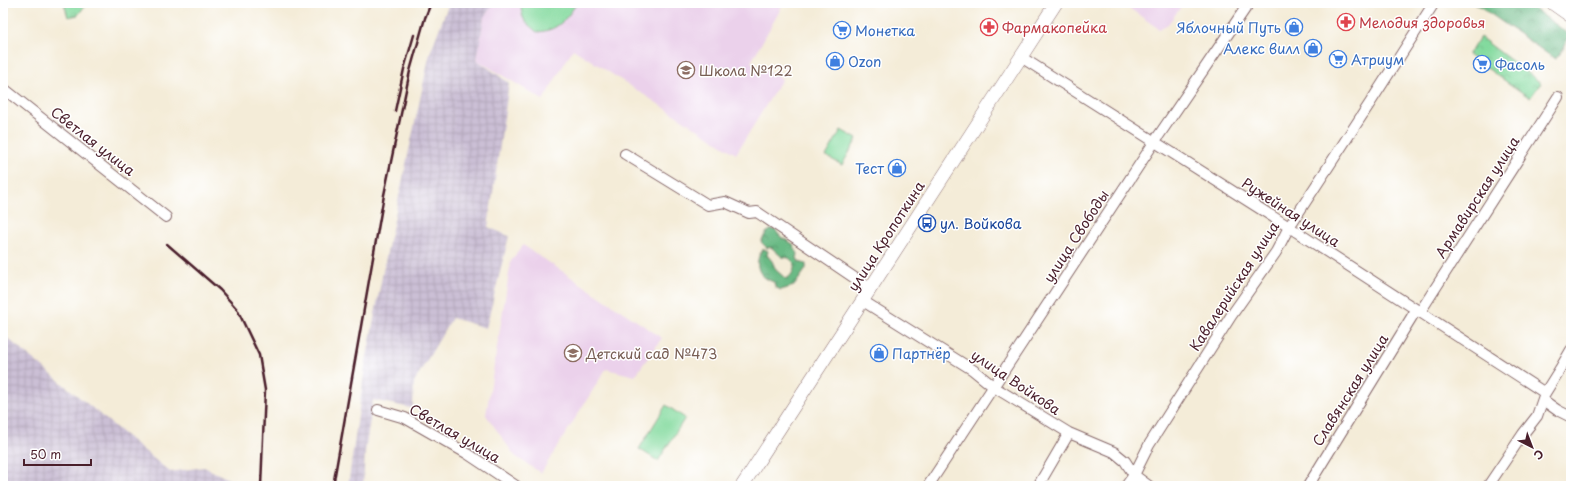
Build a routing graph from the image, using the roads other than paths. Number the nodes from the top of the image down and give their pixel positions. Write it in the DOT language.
graph roads {
  1 [pos="1056,3"];
  2 [pos="1249,3"];
  3 [pos="1434,3"];
  4 [pos="1554,3"];
  5 [pos="1571,15"];
  6 [pos="1021,57"];
  7 [pos="4,92"];
  8 [pos="1558,97"];
  9 [pos="1155,141"];
  10 [pos="625,154"];
  11 [pos="166,217"];
  12 [pos="1289,227"];
  13 [pos="871,289"];
  14 [pos="863,301"];
  15 [pos="1418,311"];
  16 [pos="1571,350"];
  17 [pos="994,387"];
  18 [pos="1544,396"];
  19 [pos="378,410"];
  20 [pos="1571,417"];
  21 [pos="1069,433"];
  22 [pos="1134,475"];
  23 [pos="516,486"];
  24 [pos="742,486"];
  25 [pos="928,486"];
  26 [pos="1038,486"];
  27 [pos="1126,486"];
  28 [pos="1149,486"];
  29 [pos="1308,486"];
  30 [pos="1488,486"];
  1 -- 6 [label="main road, улица Кропоткина"];
  2 -- 9 [label="street, улица Свободы"];
  3 -- 12 [label="street, Кавалерийская улица"];
  4 -- 5 [label="highway"];
  6 -- 9 [label="street, Ружейная улица"];
  6 -- 13 [label="main road, улица Кропоткина"];
  7 -- 11 [label="street, Светлая улица"];
  8 -- 15 [label="street, Армавирская улица"];
  9 -- 12 [label="street, Ружейная улица"];
  9 -- 17 [label="street, улица Свободы"];
  10 -- 13 [label="street"];
  12 -- 15 [label="street, Ружейная улица"];
  12 -- 22 [label="street, Кавалерийская улица"];
  13 -- 14 [label="main road, улица Кропоткина"];
  14 -- 17 [label="street, улица Войкова"];
  14 -- 24 [label="main road, улица Кропоткина"];
  15 -- 18 [label="street, Ружейная улица"];
  15 -- 29 [label="street, Славянская улица"];
  16 -- 18 [label="street"];
  17 -- 21 [label="street, улица Войкова"];
  17 -- 25 [label="street, улица Свободы"];
  18 -- 20 [label="street, Ружейная улица"];
  18 -- 30 [label="street"];
  19 -- 23 [label="street, Светлая улица"];
  21 -- 22 [label="street, улица Войкова"];
  21 -- 26 [label="street"];
  22 -- 27 [label="street, Кавалерийская улица"];
  22 -- 28 [label="street, улица Войкова"];
}
